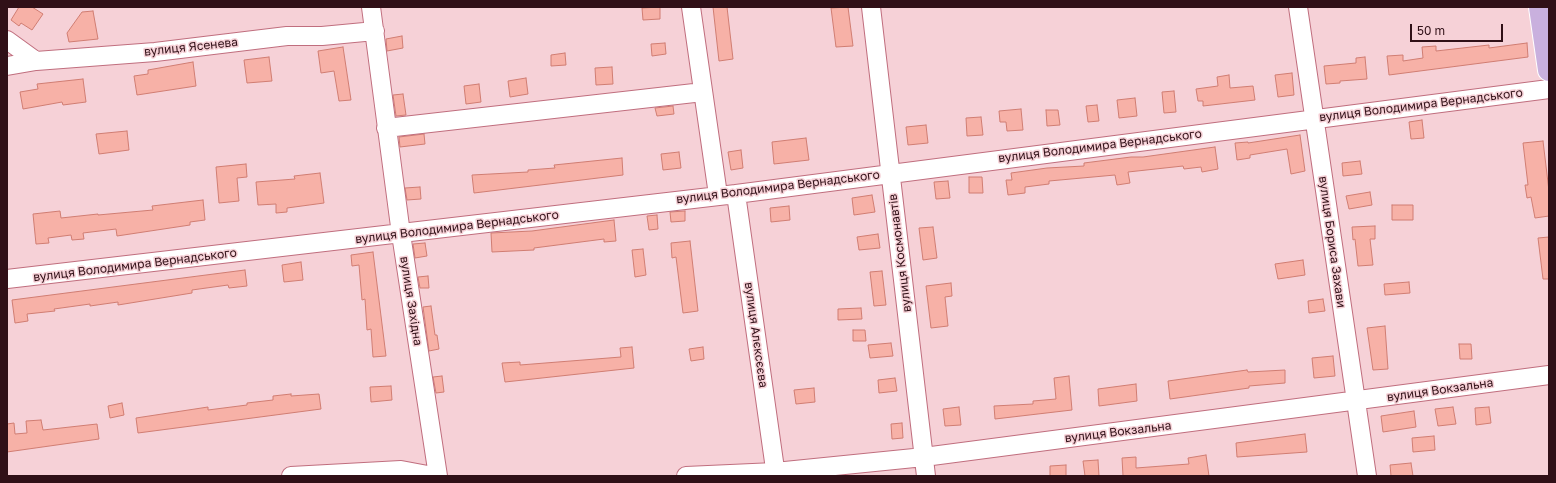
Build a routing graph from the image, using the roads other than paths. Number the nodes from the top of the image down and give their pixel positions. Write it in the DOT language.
graph roads {
  1 [pos="371,7"];
  2 [pos="691,7"];
  3 [pos="871,7"];
  4 [pos="1298,7"];
  5 [pos="1540,7"];
  6 [pos="375,31"];
  7 [pos="7,40"];
  8 [pos="36,61"];
  9 [pos="7,66"];
  10 [pos="1549,70"];
  11 [pos="1549,88"];
  12 [pos="703,92"];
  13 [pos="1314,118"];
  14 [pos="386,128"];
  15 [pos="890,173"];
  16 [pos="727,195"];
  17 [pos="401,234"];
  18 [pos="7,279"];
  19 [pos="1549,375"];
  20 [pos="1356,401"];
  21 [pos="924,457"];
  22 [pos="775,474"];
  23 [pos="291,476"];
  24 [pos="433,476"];
  25 [pos="438,476"];
  26 [pos="686,476"];
  27 [pos="926,476"];
  28 [pos="1367,476"];
  1 -- 6 [label="street, вулиця Західна"];
  2 -- 12 [label="street, вулиця Алєксєєва"];
  3 -- 15 [label="street, вулиця Космонавтів"];
  4 -- 13 [label="street, вулиця Бориса Захави"];
  5 -- 10 [label="main road"];
  6 -- 8 [label="street, вулиця Ясенева"];
  6 -- 14 [label="street, вулиця Західна"];
  7 -- 8 [label="street"];
  8 -- 9 [label="street, вулиця Ясенева"];
  11 -- 13 [label="street, вулиця Володимира Вернадського"];
  12 -- 14 [label="street"];
  12 -- 16 [label="street, вулиця Алєксєєва"];
  13 -- 15 [label="street, вулиця Володимира Вернадського"];
  13 -- 20 [label="street, вулиця Бориса Захави"];
  14 -- 17 [label="street, вулиця Західна"];
  15 -- 16 [label="street, вулиця Володимира Вернадського"];
  15 -- 21 [label="street, вулиця Космонавтів"];
  16 -- 17 [label="street, вулиця Володимира Вернадського"];
  16 -- 22 [label="street, вулиця Алєксєєва"];
  17 -- 18 [label="street, вулиця Володимира Вернадського"];
  17 -- 25 [label="street, вулиця Західна"];
  19 -- 20 [label="street, вулиця Вокзальна"];
  20 -- 21 [label="street, вулиця Вокзальна"];
  20 -- 28 [label="street, вулиця Бориса Захави"];
  21 -- 22 [label="street, вулиця Вокзальна"];
  21 -- 27 [label="street, вулиця Космонавтів"];
  22 -- 26 [label="street, вулиця Вокзальна"];
  23 -- 24 [label="street"];
}
